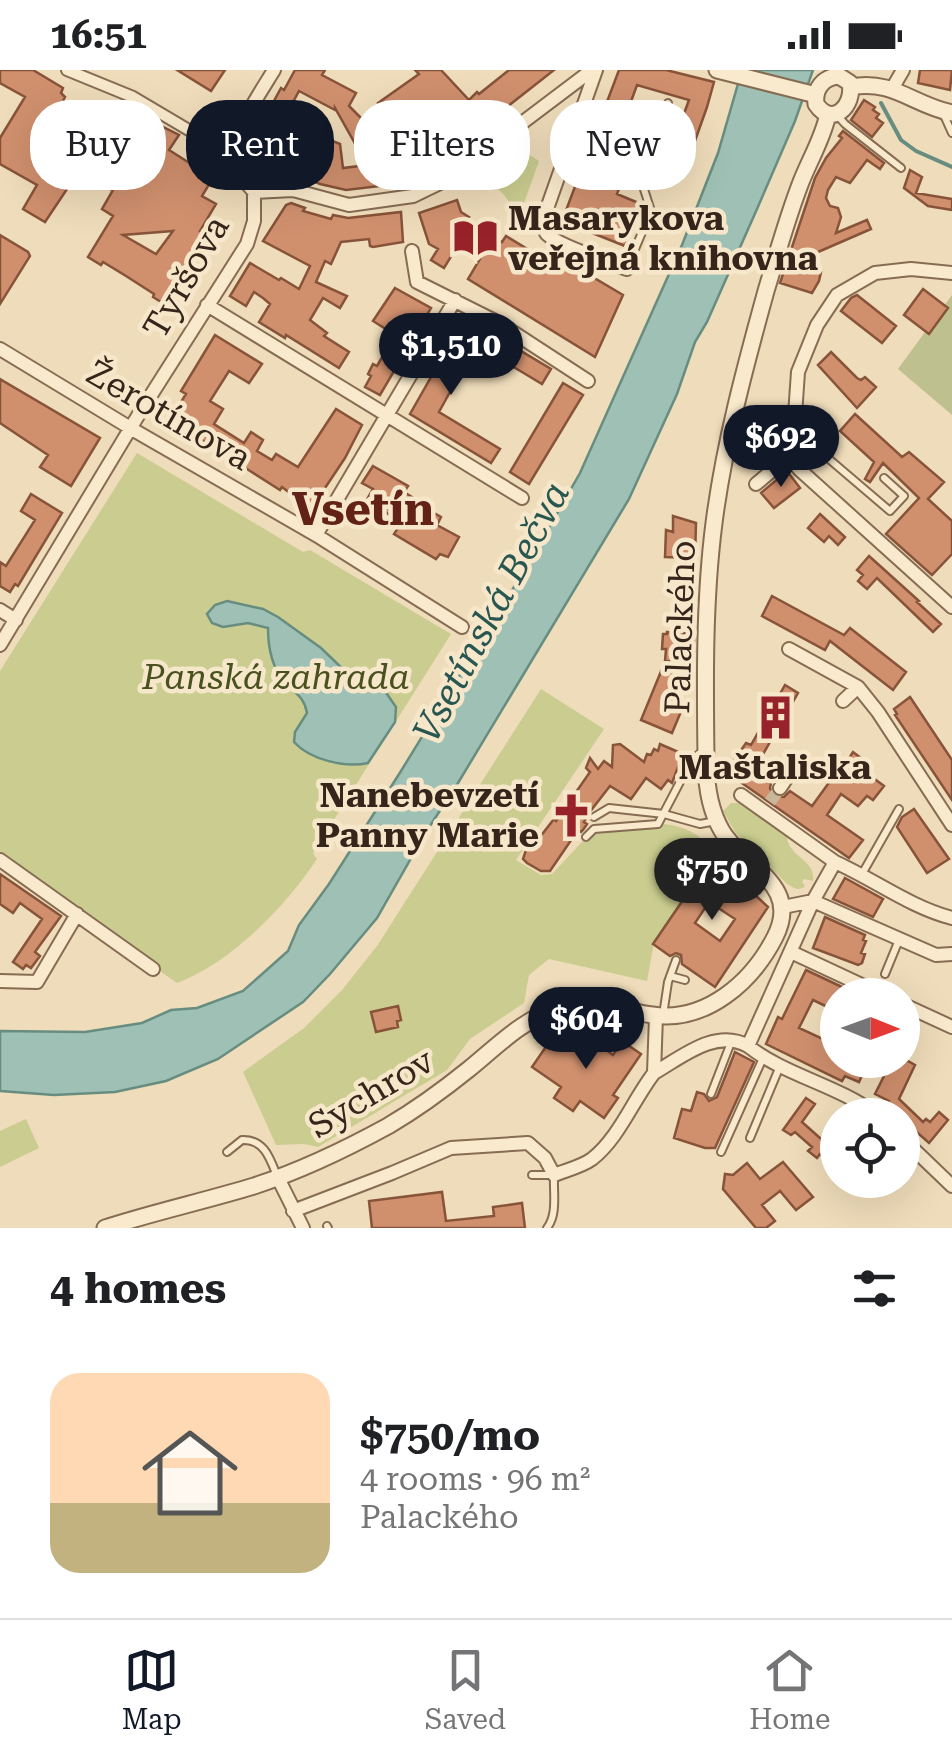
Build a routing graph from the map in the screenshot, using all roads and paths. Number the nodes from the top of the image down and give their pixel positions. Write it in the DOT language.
graph roads {
  1 [pos="67,70"];
  2 [pos="274,70"];
  3 [pos="594,70"];
  4 [pos="903,70"];
  5 [pos="722,71"];
  6 [pos="833,73"];
  7 [pos="851,87"];
  8 [pos="892,89"];
  9 [pos="813,94"];
  10 [pos="257,100"];
  11 [pos="948,112"];
  12 [pos="832,114"];
  13 [pos="186,128"];
  14 [pos="952,134"];
  15 [pos="901,168"];
  16 [pos="644,190"];
  17 [pos="254,192"];
  18 [pos="412,251"];
  19 [pos="627,269"];
  20 [pos="952,273"];
  21 [pos="455,300"];
  22 [pos="207,304"];
  23 [pos="0,349"];
  24 [pos="588,381"];
  25 [pos="386,414"];
  26 [pos="734,417"];
  27 [pos="792,418"];
  28 [pos="130,429"];
  29 [pos="767,432"];
  30 [pos="788,457"];
  31 [pos="884,478"];
  32 [pos="756,484"];
  33 [pos="522,498"];
  34 [pos="316,535"];
  35 [pos="952,608"];
  36 [pos="0,610"];
  37 [pos="16,620"];
  38 [pos="462,627"];
  39 [pos="0,645"];
  40 [pos="789,648"];
  41 [pos="858,687"];
  42 [pos="844,701"];
  43 [pos="706,750"];
  44 [pos="796,764"];
  45 [pos="840,767"];
  46 [pos="784,783"];
  47 [pos="742,795"];
  48 [pos="899,809"];
  49 [pos="664,814"];
  50 [pos="594,818"];
  51 [pos="716,820"];
  52 [pos="952,825"];
  53 [pos="586,837"];
  54 [pos="0,860"];
  55 [pos="835,862"];
  56 [pos="862,874"];
  57 [pos="813,901"];
  58 [pos="783,907"];
  59 [pos="77,914"];
  60 [pos="952,918"];
  61 [pos="899,939"];
  62 [pos="791,952"];
  63 [pos="952,954"];
  64 [pos="676,960"];
  65 [pos="153,969"];
  66 [pos="885,974"];
  67 [pos="670,976"];
  68 [pos="847,978"];
  69 [pos="685,980"];
  70 [pos="0,981"];
  71 [pos="920,1013"];
  72 [pos="659,1016"];
  73 [pos="952,1028"];
  74 [pos="729,1042"];
  75 [pos="748,1046"];
  76 [pos="763,1058"];
  77 [pos="780,1065"];
  78 [pos="654,1073"];
  79 [pos="711,1094"];
  80 [pos="851,1098"];
  81 [pos="750,1138"];
  82 [pos="226,1152"];
  83 [pos="721,1152"];
  84 [pos="920,1155"];
  85 [pos="554,1174"];
  86 [pos="532,1175"];
  87 [pos="278,1178"];
  88 [pos="952,1186"];
  89 [pos="293,1211"];
  90 [pos="104,1228"];
  91 [pos="303,1228"];
  92 [pos="546,1228"];
  1 -- 13 [label="street"];
  2 -- 10 [label="street"];
  3 -- 17 [label="street"];
  3 -- 19 [label="street"];
  4 -- 8 [label="street"];
  5 -- 9 [label="street"];
  6 -- 7 [label="street"];
  6 -- 9 [label="street"];
  7 -- 8 [label="street"];
  7 -- 12 [label="street"];
  8 -- 11 [label="street"];
  9 -- 12 [label="street"];
  11 -- 14 [label="lane"];
  12 -- 15 [label="lane"];
  12 -- 26 [label="street, Palackého"];
  16 -- 19 [label="lane"];
  17 -- 22 [label="street, Tyršova"];
  18 -- 21 [label="street"];
  20 -- 27 [label="street"];
  21 -- 24 [label="street"];
  21 -- 25 [label="street"];
  22 -- 25 [label="street"];
  22 -- 28 [label="street, Tyršova"];
  23 -- 28 [label="street, Žerotínova"];
  25 -- 33 [label="street"];
  25 -- 34 [label="street"];
  26 -- 29 [label="street"];
  26 -- 43 [label="street, Palackého"];
  27 -- 29 [label="street"];
  27 -- 31 [label="lane"];
  28 -- 34 [label="street, Žerotínova"];
  28 -- 37 [label="street, Tyršova"];
  29 -- 30 [label="street"];
  30 -- 32 [label="street"];
  30 -- 35 [label="street"];
  34 -- 38 [label="street, Žerotínova"];
  36 -- 37 [label="street"];
  37 -- 39 [label="street, Tyršova"];
  40 -- 41 [label="street"];
  41 -- 42 [label="street"];
  41 -- 52 [label="street"];
  43 -- 49 [label="lane"];
  43 -- 51 [label="street, Palackého"];
  44 -- 46 [label="street"];
  45 -- 46 [label="lane"];
  47 -- 55 [label="street"];
  48 -- 56 [label="lane"];
  49 -- 50 [label="lane"];
  49 -- 51 [label="lane"];
  49 -- 53 [label="lane"];
  51 -- 58 [label="street, Palackého"];
  54 -- 59 [label="street"];
  55 -- 56 [label="street"];
  55 -- 57 [label="street"];
  56 -- 60 [label="street"];
  57 -- 58 [label="street"];
  57 -- 61 [label="street"];
  57 -- 62 [label="street"];
  58 -- 72 [label="street, Sychrov"];
  59 -- 65 [label="street"];
  59 -- 70 [label="street"];
  61 -- 63 [label="street"];
  61 -- 66 [label="lane"];
  62 -- 68 [label="street"];
  62 -- 75 [label="street"];
  64 -- 67 [label="lane"];
  67 -- 69 [label="lane"];
  67 -- 72 [label="lane"];
  71 -- 73 [label="street"];
  72 -- 78 [label="street"];
  72 -- 87 [label="street, Sychrov"];
  74 -- 75 [label="street"];
  74 -- 78 [label="street"];
  74 -- 79 [label="lane"];
  75 -- 76 [label="street"];
  76 -- 77 [label="street"];
  76 -- 83 [label="lane"];
  77 -- 80 [label="street"];
  77 -- 81 [label="lane"];
  78 -- 85 [label="street"];
  82 -- 87 [label="lane"];
  84 -- 88 [label="street"];
  85 -- 86 [label="lane"];
  85 -- 89 [label="street, Sychrov"];
  85 -- 92 [label="lane"];
  87 -- 89 [label="street"];
  87 -- 90 [label="street, Sychrov"];
  89 -- 91 [label="street"];
}
